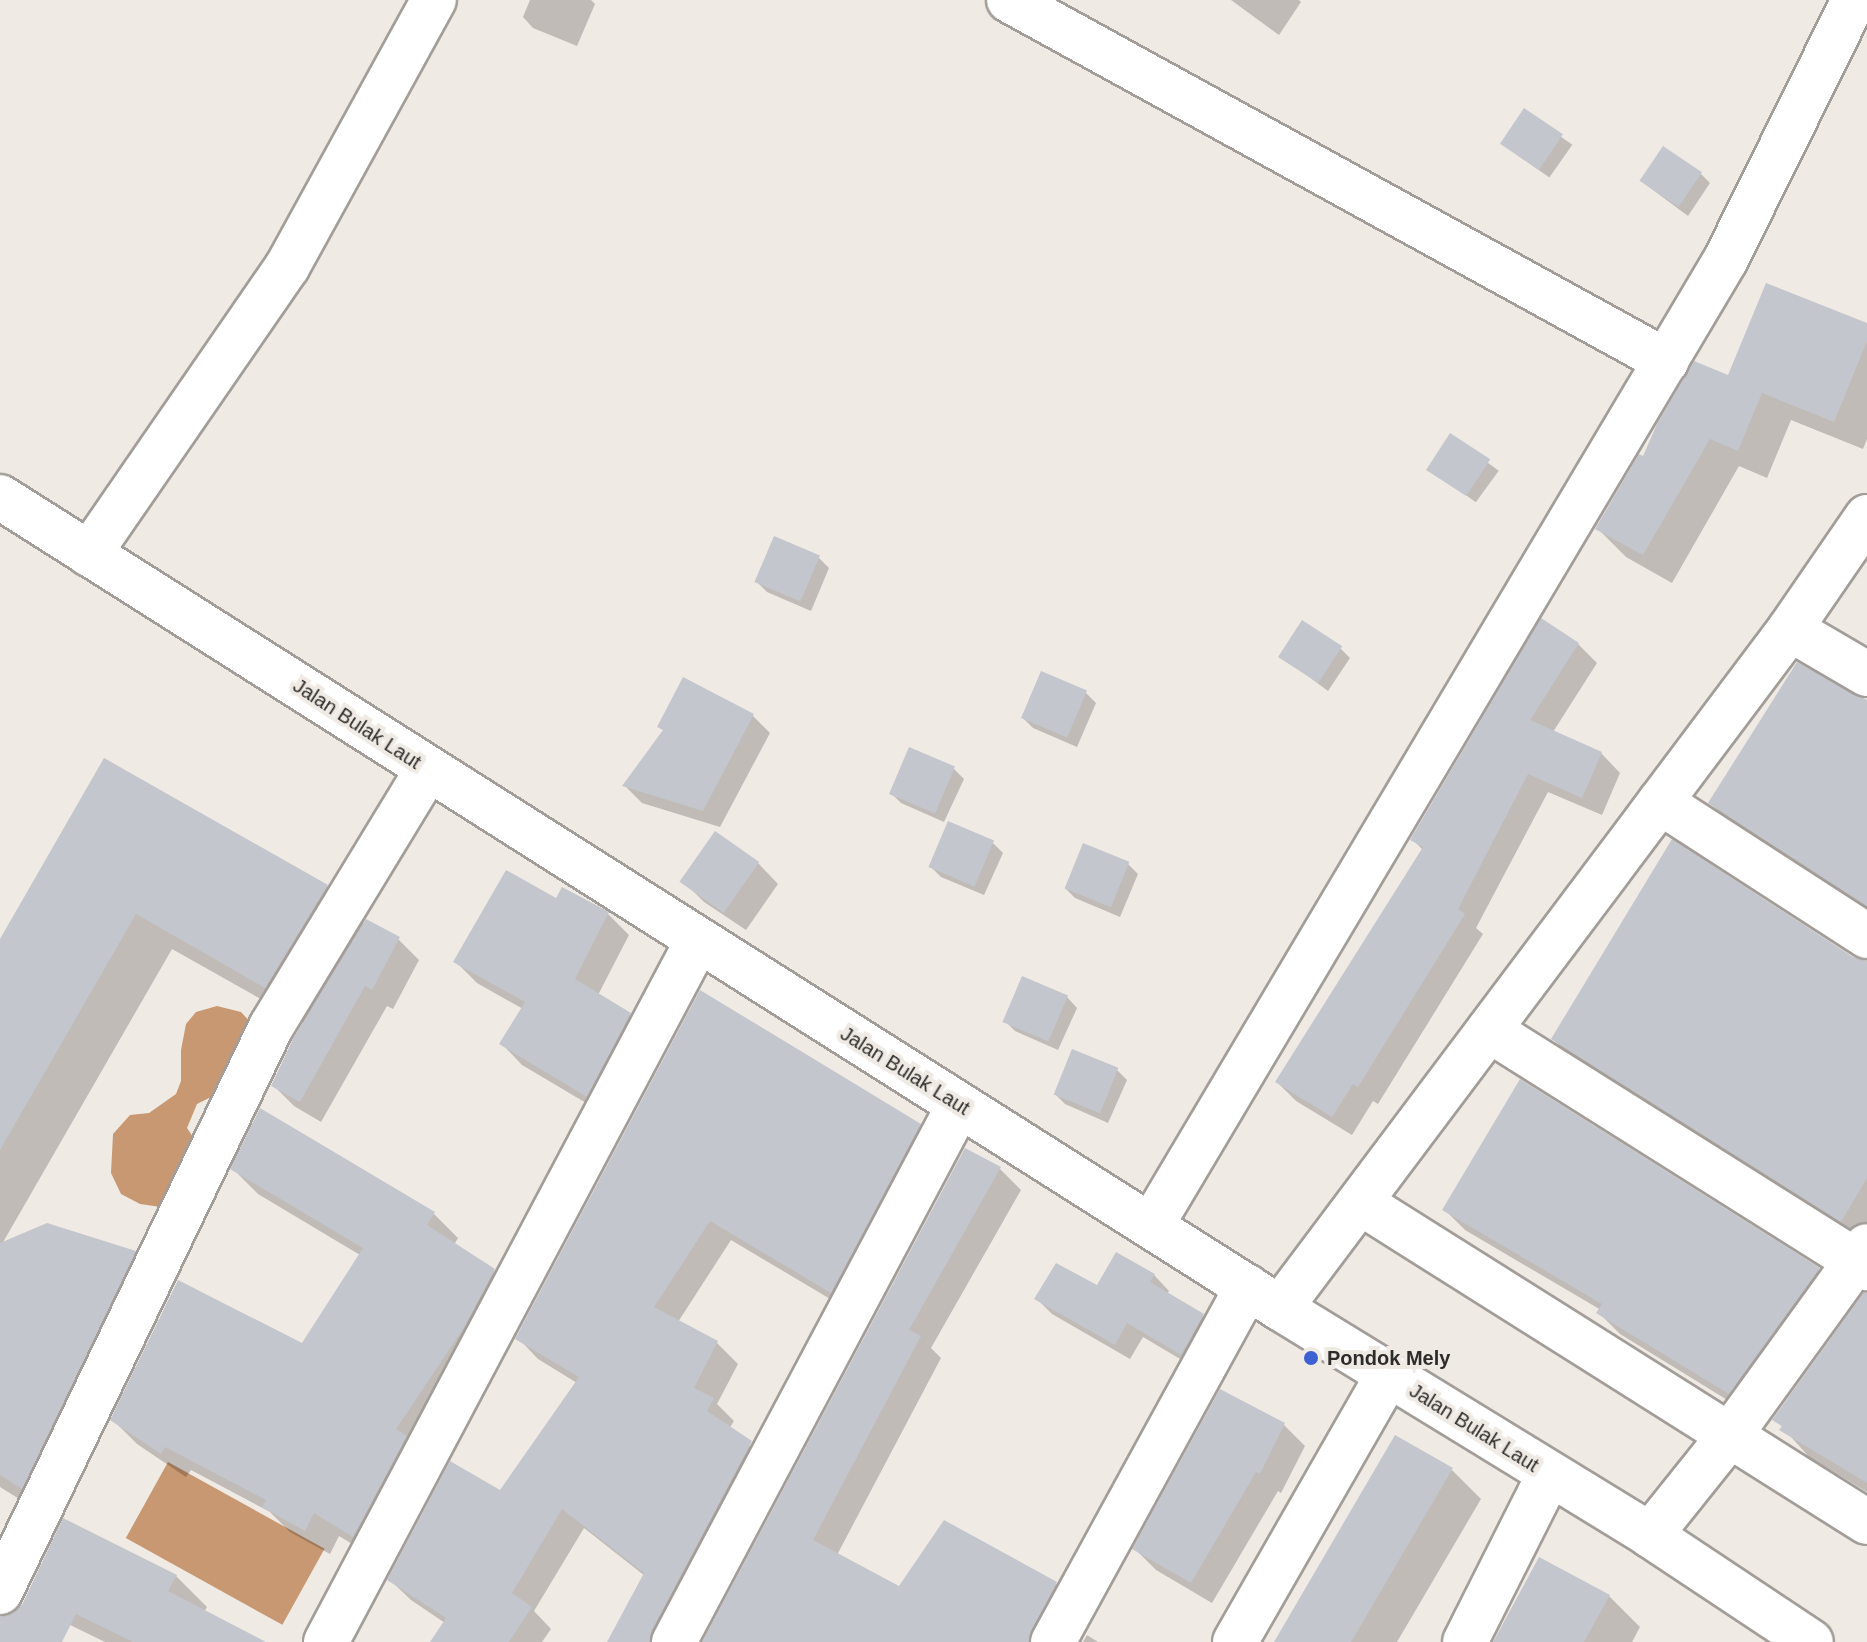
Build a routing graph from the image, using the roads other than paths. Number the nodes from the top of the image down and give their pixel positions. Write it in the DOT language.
graph roads {
  1 [pos="434,0"];
  2 [pos="1009,0"];
  3 [pos="1854,0"];
  4 [pos="1666,361"];
  5 [pos="0,497"];
  6 [pos="1867,517"];
  7 [pos="89,554"];
  8 [pos="1790,629"];
  9 [pos="1867,674"];
  10 [pos="428,769"];
  11 [pos="1660,802"];
  12 [pos="1867,936"];
  13 [pos="698,940"];
  14 [pos="1489,1030"];
  15 [pos="959,1105"];
  16 [pos="1361,1203"];
  17 [pos="1151,1226"];
  18 [pos="1864,1259"];
  19 [pos="1264,1298"];
  20 [pos="1388,1375"];
  21 [pos="1730,1435"];
  22 [pos="1549,1475"];
  23 [pos="1867,1522"];
  24 [pos="1650,1535"];
  25 [pos="0,1592"];
  26 [pos="1794,1637"];
  27 [pos="326,1642"];
  28 [pos="674,1642"];
  29 [pos="1053,1642"];
  30 [pos="1235,1642"];
  31 [pos="1465,1642"];
  1 -- 7 [label="street"];
  2 -- 4 [label="street"];
  3 -- 4 [label="street"];
  4 -- 17 [label="street"];
  5 -- 7 [label="street, Jalan Bulak Laut"];
  6 -- 8 [label="street"];
  7 -- 10 [label="street, Jalan Bulak Laut"];
  8 -- 9 [label="street"];
  8 -- 11 [label="street"];
  10 -- 13 [label="street, Jalan Bulak Laut"];
  10 -- 25 [label="street"];
  11 -- 12 [label="street"];
  11 -- 14 [label="street"];
  13 -- 15 [label="street, Jalan Bulak Laut"];
  13 -- 27 [label="street"];
  14 -- 16 [label="street"];
  14 -- 18 [label="street"];
  15 -- 17 [label="street, Jalan Bulak Laut"];
  15 -- 28 [label="street"];
  16 -- 19 [label="street"];
  16 -- 21 [label="street"];
  17 -- 19 [label="street, Jalan Bulak Laut"];
  18 -- 21 [label="street"];
  19 -- 20 [label="street, Jalan Bulak Laut"];
  19 -- 29 [label="street"];
  20 -- 22 [label="street, Jalan Bulak Laut"];
  20 -- 30 [label="street"];
  21 -- 23 [label="street"];
  21 -- 24 [label="street"];
  22 -- 24 [label="street, Jalan Bulak Laut"];
  22 -- 31 [label="street"];
  24 -- 26 [label="street, Jalan Bulak Laut"];
}
